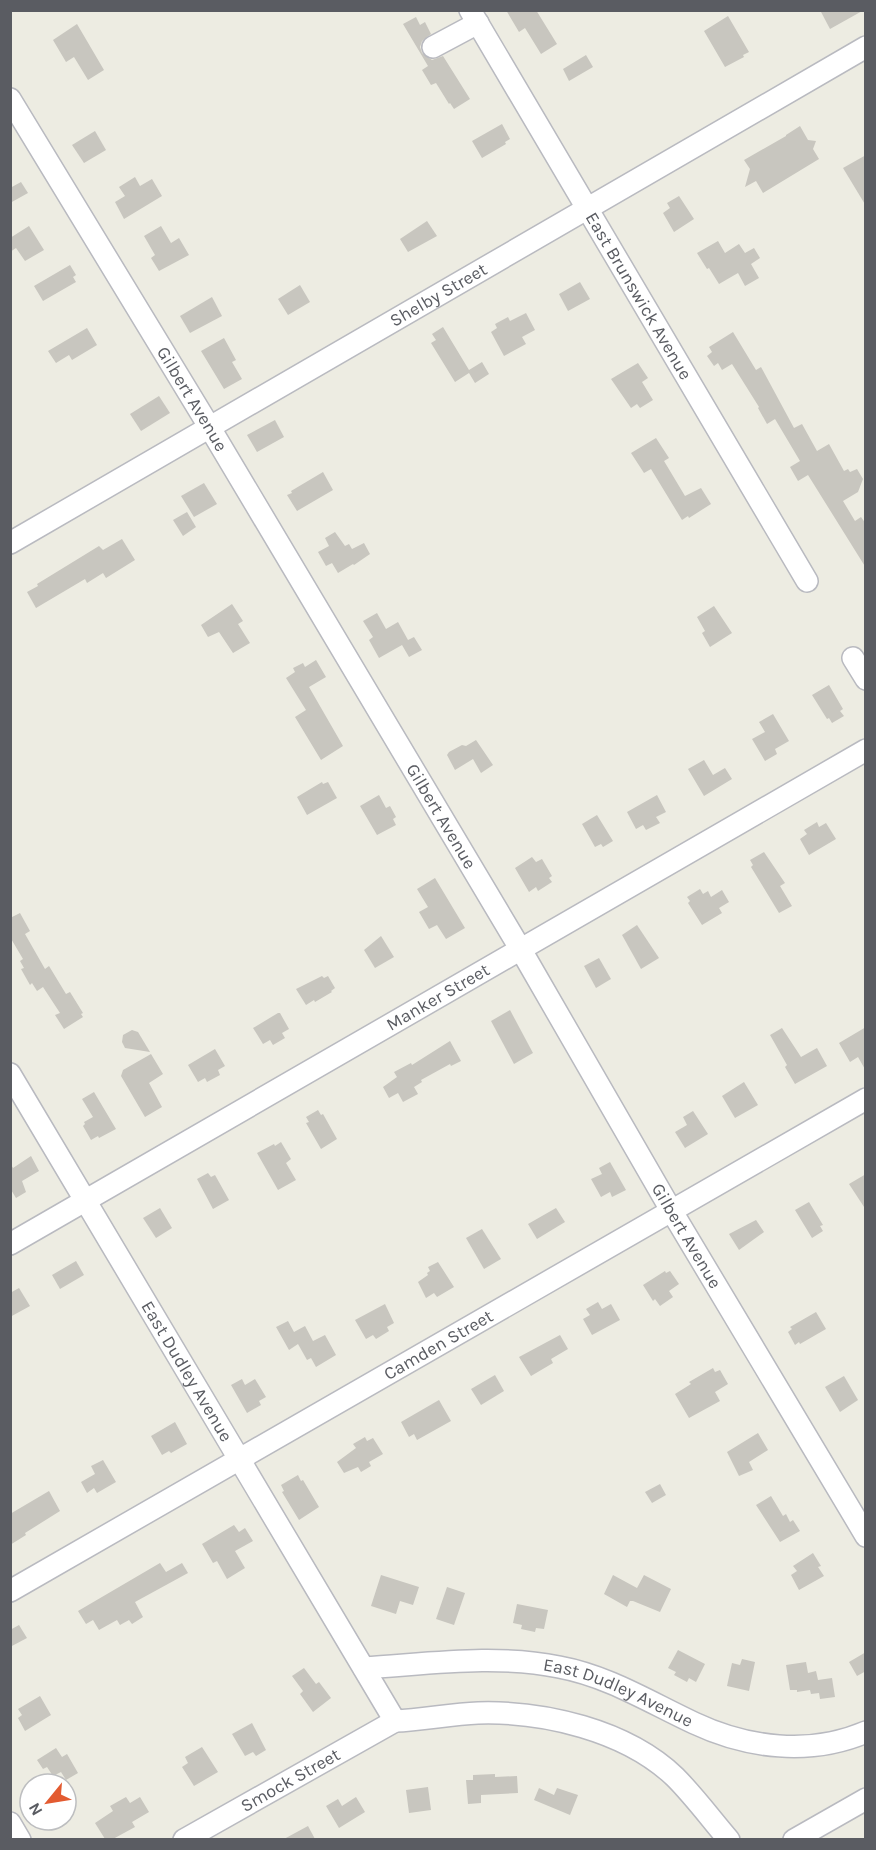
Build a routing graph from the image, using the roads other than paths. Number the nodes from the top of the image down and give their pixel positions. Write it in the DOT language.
graph roads {
  1 [pos="474,16"];
  2 [pos="433,47"];
  3 [pos="866,47"];
  4 [pos="10,99"];
  5 [pos="587,209"];
  6 [pos="210,428"];
  7 [pos="10,543"];
  8 [pos="807,581"];
  9 [pos="853,658"];
  10 [pos="866,679"];
  11 [pos="866,750"];
  12 [pos="521,950"];
  13 [pos="10,1074"];
  14 [pos="866,1099"];
  15 [pos="85,1201"];
  16 [pos="671,1210"];
  17 [pos="10,1244"];
  18 [pos="239,1460"];
  19 [pos="866,1536"];
  20 [pos="10,1590"];
  21 [pos="364,1668"];
  22 [pos="395,1721"];
  23 [pos="866,1732"];
  24 [pos="866,1798"];
  25 [pos="10,1823"];
  26 [pos="20,1839"];
  27 [pos="184,1839"];
  28 [pos="729,1839"];
  29 [pos="794,1839"];
  1 -- 2 [label="street"];
  1 -- 5 [label="street, East Brunswick Avenue"];
  3 -- 5 [label="street, Shelby Street"];
  4 -- 6 [label="street, Gilbert Avenue"];
  5 -- 6 [label="street, Shelby Street"];
  5 -- 8 [label="street, East Brunswick Avenue"];
  6 -- 7 [label="street, Shelby Street"];
  6 -- 12 [label="street, Gilbert Avenue"];
  9 -- 10 [label="street"];
  11 -- 12 [label="street, Manker Street"];
  12 -- 15 [label="street, Manker Street"];
  12 -- 16 [label="street, Gilbert Avenue"];
  13 -- 15 [label="street, East Dudley Avenue"];
  14 -- 16 [label="street, Camden Street"];
  15 -- 17 [label="street, Manker Street"];
  15 -- 18 [label="street, East Dudley Avenue"];
  16 -- 18 [label="street, Camden Street"];
  16 -- 19 [label="street, Gilbert Avenue"];
  18 -- 20 [label="street, Camden Street"];
  18 -- 21 [label="street, East Dudley Avenue"];
  21 -- 22 [label="street, East Dudley Avenue"];
  21 -- 23 [label="street, East Dudley Avenue"];
  22 -- 27 [label="street, Smock Street"];
  22 -- 28 [label="street"];
  24 -- 29 [label="street"];
  25 -- 26 [label="street"];
}
